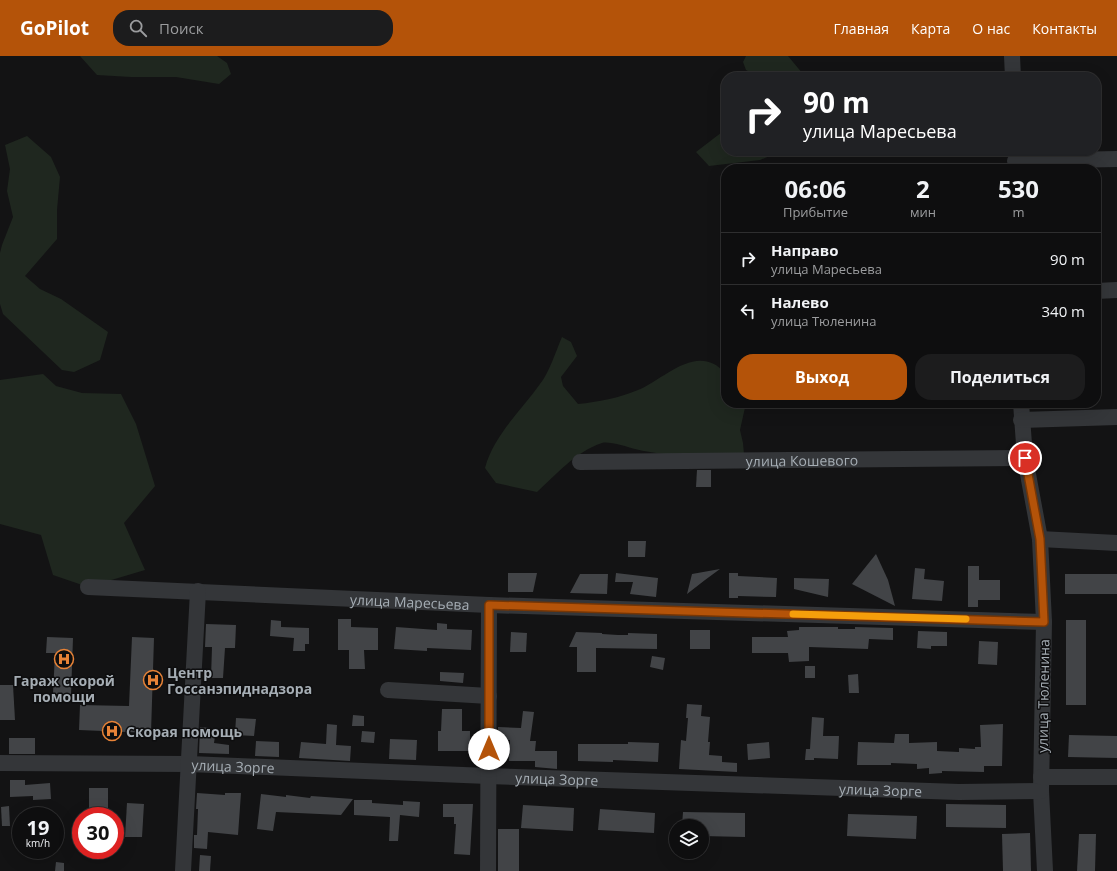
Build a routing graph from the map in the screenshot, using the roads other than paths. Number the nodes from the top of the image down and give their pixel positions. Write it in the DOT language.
graph roads {
  1 [pos="1012,56"];
  2 [pos="1013,72"];
  3 [pos="1117,159"];
  4 [pos="1015,160"];
  5 [pos="1101,290"];
  6 [pos="1117,290"];
  7 [pos="1021,408"];
  8 [pos="1117,417"];
  9 [pos="1021,420"];
  10 [pos="1025,458"];
  11 [pos="580,462"];
  12 [pos="1040,539"];
  13 [pos="1117,543"];
  14 [pos="88,587"];
  15 [pos="198,591"];
  16 [pos="489,605"];
  17 [pos="1044,622"];
  18 [pos="388,690"];
  19 [pos="489,696"];
  20 [pos="0,763"];
  21 [pos="189,764"];
  22 [pos="488,776"];
  23 [pos="1117,778"];
  24 [pos="1041,784"];
  25 [pos="183,871"];
  26 [pos="488,871"];
  27 [pos="1045,871"];
  1 -- 2 [label="street"];
  3 -- 4 [label="street"];
  5 -- 6 [label="street"];
  7 -- 9 [label="street, улица Тюленина"];
  8 -- 9 [label="street"];
  9 -- 10 [label="street, улица Тюленина"];
  10 -- 11 [label="street, улица Кошевого"];
  10 -- 12 [label="street, улица Тюленина"];
  12 -- 13 [label="street"];
  12 -- 17 [label="street, улица Тюленина"];
  14 -- 15 [label="street, улица Маресьева"];
  15 -- 16 [label="street, улица Маресьева"];
  15 -- 21 [label="street"];
  16 -- 17 [label="street, улица Маресьева"];
  16 -- 19 [label="street"];
  17 -- 24 [label="street, улица Тюленина"];
  18 -- 19 [label="street"];
  19 -- 22 [label="street"];
  20 -- 21 [label="street, улица Зорге"];
  21 -- 22 [label="street, улица Зорге"];
  21 -- 25 [label="street"];
  22 -- 24 [label="street, улица Зорге"];
  22 -- 26 [label="street"];
  23 -- 24 [label="street, улица Зорге"];
  24 -- 27 [label="street, улица Тюленина"];
}
